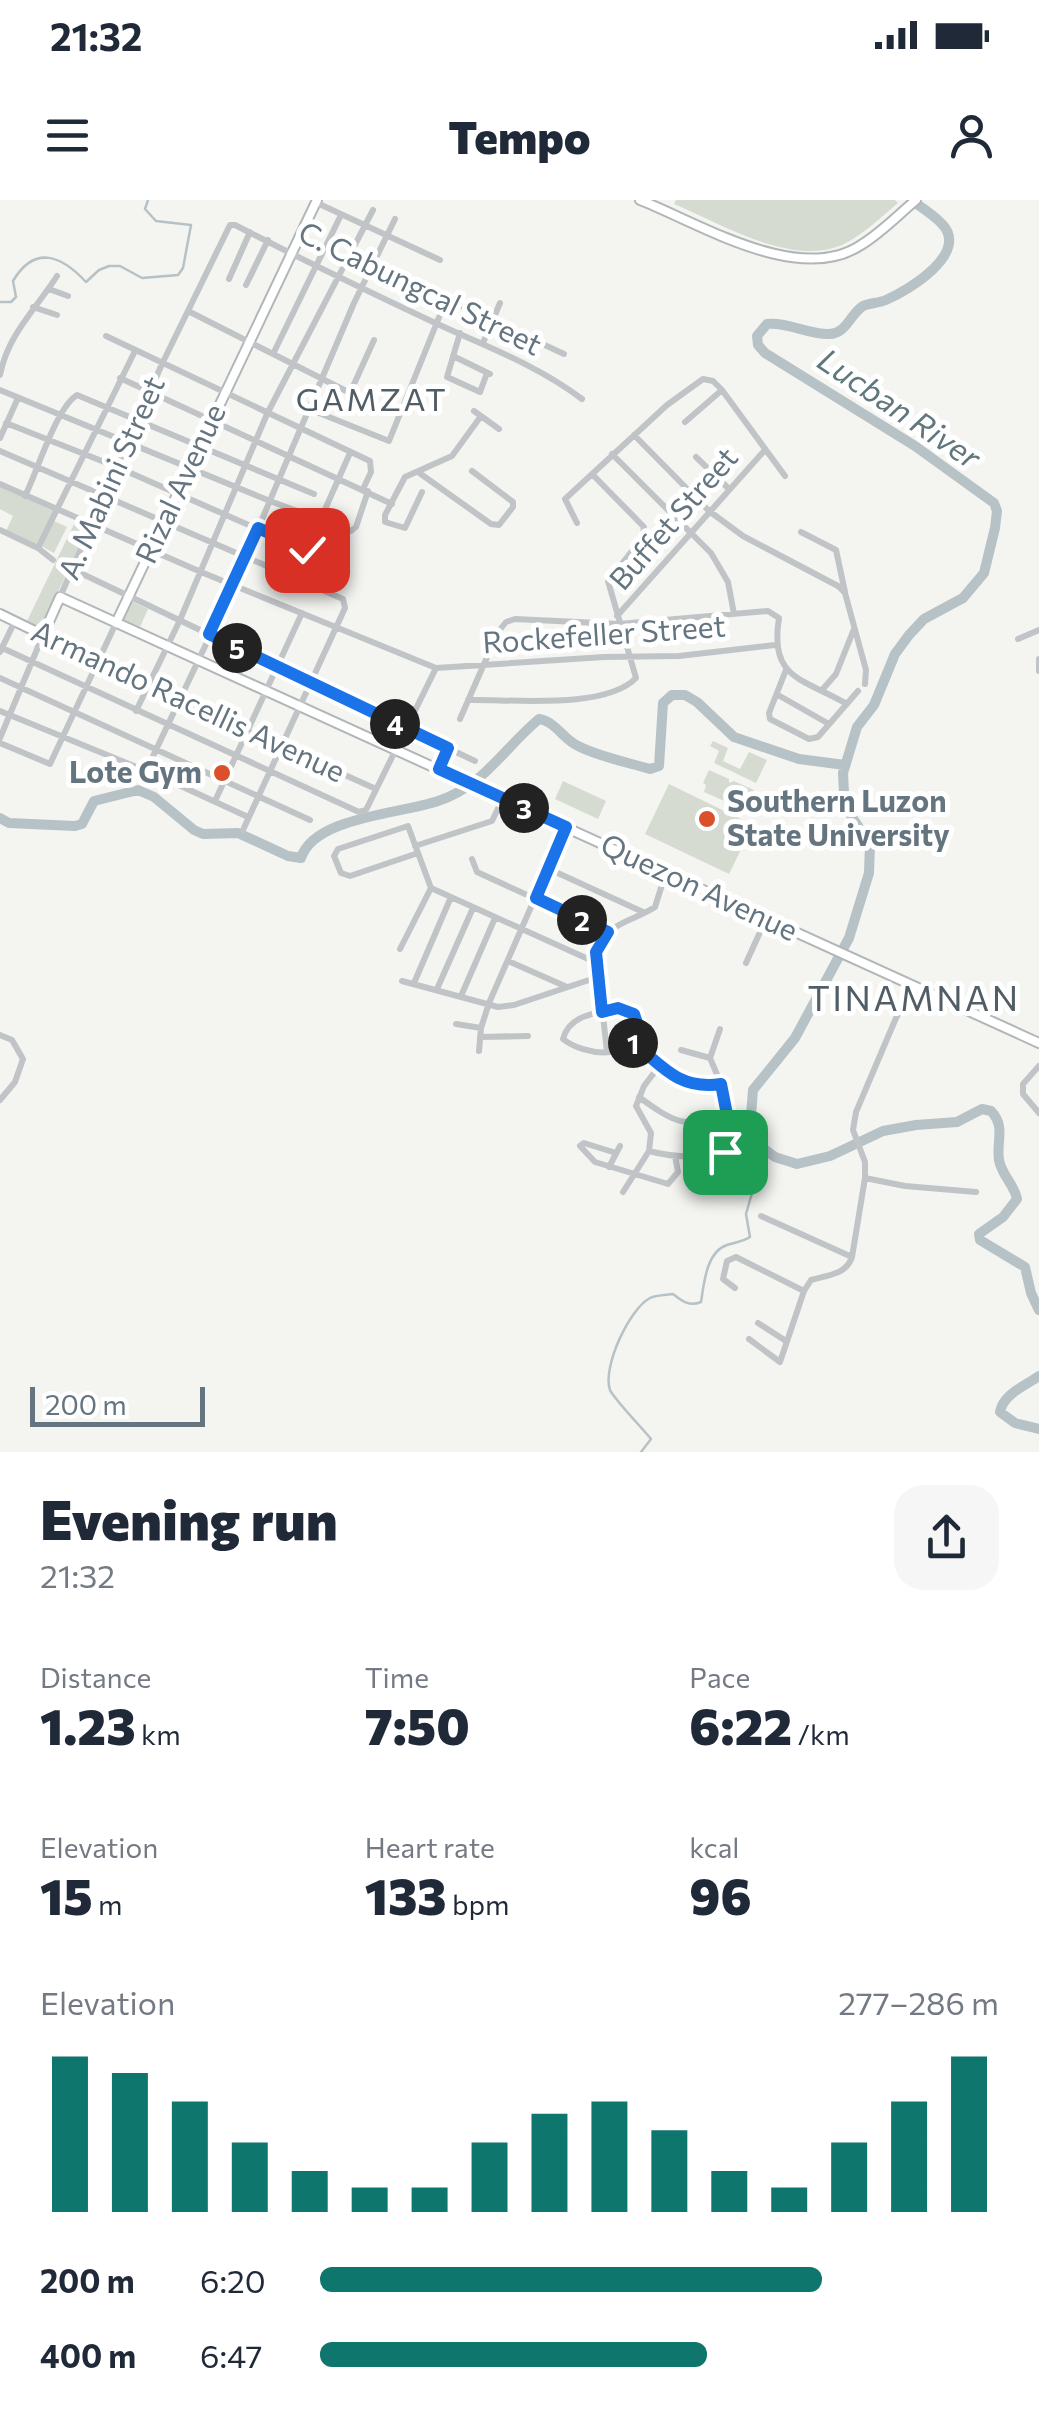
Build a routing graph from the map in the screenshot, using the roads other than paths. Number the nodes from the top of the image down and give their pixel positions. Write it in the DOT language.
graph roads {
  1 [pos="640,200"];
  2 [pos="916,200"];
  3 [pos="316,201"];
  4 [pos="373,210"];
  5 [pos="340,215"];
  6 [pos="395,220"];
  7 [pos="236,225"];
  8 [pos="365,226"];
  9 [pos="250,232"];
  10 [pos="388,236"];
  11 [pos="268,240"];
  12 [pos="291,253"];
  13 [pos="440,260"];
  14 [pos="374,264"];
  15 [pos="316,265"];
  16 [pos="57,276"];
  17 [pos="338,276"];
  18 [pos="229,279"];
  19 [pos="246,284"];
  20 [pos="361,288"];
  21 [pos="49,289"];
  22 [pos="68,296"];
  23 [pos="446,300"];
  24 [pos="500,303"];
  25 [pos="33,307"];
  26 [pos="188,310"];
  27 [pos="56,315"];
  28 [pos="492,322"];
  29 [pos="435,323"];
  30 [pos="460,332"];
  31 [pos="106,336"];
  32 [pos="374,340"];
  33 [pos="249,342"];
  34 [pos="483,343"];
  35 [pos="135,351"];
  36 [pos="273,354"];
  37 [pos="564,354"];
  38 [pos="453,356"];
  39 [pos="162,364"];
  40 [pos="292,364"];
  41 [pos="0,374"];
  42 [pos="120,378"];
  43 [pos="322,380"];
  44 [pos="0,390"];
  45 [pos="722,390"];
  46 [pos="150,393"];
  47 [pos="350,393"];
  48 [pos="224,394"];
  49 [pos="18,398"];
  50 [pos="582,399"];
  51 [pos="370,403"];
  52 [pos="106,407"];
  53 [pos="308,409"];
  54 [pos="474,411"];
  55 [pos="268,414"];
  56 [pos="60,416"];
  57 [pos="482,416"];
  58 [pos="138,420"];
  59 [pos="211,421"];
  60 [pos="685,422"];
  61 [pos="6,424"];
  62 [pos="299,428"];
  63 [pos="500,428"];
  64 [pos="97,431"];
  65 [pos="634,434"];
  66 [pos="0,438"];
  67 [pos="50,441"];
  68 [pos="128,442"];
  69 [pos="256,442"];
  70 [pos="199,446"];
  71 [pos="0,451"];
  72 [pos="764,451"];
  73 [pos="350,452"];
  74 [pos="612,454"];
  75 [pos="85,456"];
  76 [pos="287,457"];
  77 [pos="696,457"];
  78 [pos="246,466"];
  79 [pos="117,467"];
  80 [pos="190,467"];
  81 [pos="39,468"];
  82 [pos="472,471"];
  83 [pos="418,472"];
  84 [pos="592,474"];
  85 [pos="784,476"];
  86 [pos="277,480"];
  87 [pos="339,480"];
  88 [pos="72,482"];
  89 [pos="0,484"];
  90 [pos="236,486"];
  91 [pos="728,488"];
  92 [pos="365,490"];
  93 [pos="422,492"];
  94 [pos="177,493"];
  95 [pos="314,494"];
  96 [pos="25,496"];
  97 [pos="105,496"];
  98 [pos="270,501"];
  99 [pos="392,504"];
  100 [pos="58,509"];
  101 [pos="708,511"];
  102 [pos="226,514"];
  103 [pos="164,520"];
  104 [pos="322,521"];
  105 [pos="93,524"];
  106 [pos="576,524"];
  107 [pos="258,528"];
  108 [pos="0,530"];
  109 [pos="801,532"];
  110 [pos="690,535"];
  111 [pos="214,542"];
  112 [pos="38,548"];
  113 [pos="150,549"];
  114 [pos="307,550"];
  115 [pos="246,555"];
  116 [pos="319,556"];
  117 [pos="53,560"];
  118 [pos="72,569"];
  119 [pos="201,572"];
  120 [pos="234,585"];
  121 [pos="845,593"];
  122 [pos="128,596"];
  123 [pos="60,597"];
  124 [pos="0,614"];
  125 [pos="302,614"];
  126 [pos="734,614"];
  127 [pos="180,620"];
  128 [pos="618,620"];
  129 [pos="15,621"];
  130 [pos="116,623"];
  131 [pos="335,627"];
  132 [pos="855,628"];
  133 [pos="1039,630"];
  134 [pos="209,634"];
  135 [pos="44,635"];
  136 [pos="1018,639"];
  137 [pos="775,645"];
  138 [pos="167,646"];
  139 [pos="1,649"];
  140 [pos="630,657"];
  141 [pos="1039,659"];
  142 [pos="198,660"];
  143 [pos="97,661"];
  144 [pos="31,662"];
  145 [pos="481,666"];
  146 [pos="276,668"];
  147 [pos="436,668"];
  148 [pos="786,670"];
  149 [pos="1039,672"];
  150 [pos="0,678"];
  151 [pos="309,683"];
  152 [pos="865,684"];
  153 [pos="85,686"];
  154 [pos="148,686"];
  155 [pos="21,687"];
  156 [pos="265,690"];
  157 [pos="822,690"];
  158 [pos="858,692"];
  159 [pos="778,695"];
  160 [pos="179,700"];
  161 [pos="468,700"];
  162 [pos="846,704"];
  163 [pos="298,706"];
  164 [pos="74,710"];
  165 [pos="0,711"];
  166 [pos="136,711"];
  167 [pos="10,715"];
  168 [pos="460,718"];
  169 [pos="830,724"];
  170 [pos="167,726"];
  171 [pos="405,728"];
  172 [pos="246,730"];
  173 [pos="62,737"];
  174 [pos="0,741"];
  175 [pos="280,746"];
  176 [pos="448,748"];
  177 [pos="156,750"];
  178 [pos="395,752"];
  179 [pos="234,756"];
  180 [pos="475,761"];
  181 [pos="439,769"];
  182 [pos="146,771"];
  183 [pos="268,772"];
  184 [pos="224,780"];
  185 [pos="376,789"];
  186 [pos="258,796"];
  187 [pos="504,798"];
  188 [pos="215,801"];
  189 [pos="248,817"];
  190 [pos="310,820"];
  191 [pos="566,827"];
  192 [pos="244,830"];
  193 [pos="416,850"];
  194 [pos="472,859"];
  195 [pos="549,869"];
  196 [pos="666,872"];
  197 [pos="431,888"];
  198 [pos="451,897"];
  199 [pos="536,898"];
  200 [pos="473,908"];
  201 [pos="645,913"];
  202 [pos="495,918"];
  203 [pos="766,919"];
  204 [pos="521,931"];
  205 [pos="608,932"];
  206 [pos="400,949"];
  207 [pos="508,961"];
  208 [pos="597,963"];
  209 [pos="746,963"];
  210 [pos="598,977"];
  211 [pos="402,980"];
  212 [pos="414,982"];
  213 [pos="914,986"];
  214 [pos="568,987"];
  215 [pos="437,989"];
  216 [pos="461,996"];
  217 [pos="489,1003"];
  218 [pos="602,1012"];
  219 [pos="456,1024"];
  220 [pos="720,1029"];
  221 [pos="480,1033"];
  222 [pos="0,1034"];
  223 [pos="528,1036"];
  224 [pos="633,1042"];
  225 [pos="1039,1043"];
  226 [pos="681,1050"];
  227 [pos="479,1051"];
  228 [pos="606,1052"];
  229 [pos="710,1058"];
  230 [pos="660,1066"];
  231 [pos="1039,1066"];
  232 [pos="721,1084"];
  233 [pos="638,1097"];
  234 [pos="0,1100"];
  235 [pos="1039,1113"];
  236 [pos="729,1116"];
  237 [pos="649,1151"];
  238 [pos="675,1156"];
  239 [pos="609,1167"];
  240 [pos="634,1173"];
  241 [pos="866,1178"];
  242 [pos="623,1192"];
  243 [pos="976,1192"];
  244 [pos="761,1216"];
  245 [pos="852,1257"];
  246 [pos="735,1288"];
  247 [pos="804,1291"];
  248 [pos="758,1323"];
  249 [pos="749,1339"];
  250 [pos="786,1341"];
  1 -- 2 [label="main road"];
  3 -- 5 [label="street"];
  3 -- 12 [label="main road, Rizal Avenue"];
  4 -- 8 [label="street"];
  5 -- 8 [label="street"];
  5 -- 15 [label="street"];
  6 -- 10 [label="street"];
  7 -- 9 [label="street, C. Cabungcal Street"];
  7 -- 26 [label="street, A. Mabini Street"];
  8 -- 10 [label="street"];
  8 -- 17 [label="street"];
  9 -- 11 [label="street, C. Cabungcal Street"];
  9 -- 18 [label="street"];
  10 -- 13 [label="street"];
  10 -- 14 [label="street"];
  11 -- 12 [label="street, C. Cabungcal Street"];
  11 -- 19 [label="street"];
  12 -- 15 [label="street, C. Cabungcal Street"];
  12 -- 33 [label="main road, Rizal Avenue"];
  14 -- 20 [label="street"];
  14 -- 23 [label="street"];
  15 -- 17 [label="street, C. Cabungcal Street"];
  15 -- 36 [label="street"];
  16 -- 21 [label="street"];
  17 -- 20 [label="street, C. Cabungcal Street"];
  17 -- 40 [label="street"];
  20 -- 29 [label="street, C. Cabungcal Street"];
  20 -- 43 [label="street"];
  21 -- 22 [label="street"];
  21 -- 25 [label="street"];
  23 -- 28 [label="street"];
  23 -- 29 [label="street"];
  24 -- 28 [label="street"];
  25 -- 27 [label="street"];
  25 -- 41 [label="street"];
  26 -- 33 [label="street"];
  26 -- 39 [label="street, A. Mabini Street"];
  28 -- 34 [label="street"];
  28 -- 37 [label="street"];
  29 -- 30 [label="street, C. Cabungcal Street"];
  29 -- 53 [label="street"];
  30 -- 34 [label="street, C. Cabungcal Street"];
  30 -- 38 [label="street"];
  31 -- 35 [label="street"];
  32 -- 47 [label="street"];
  33 -- 36 [label="street"];
  33 -- 48 [label="main road, Rizal Avenue"];
  34 -- 50 [label="street, C. Cabungcal Street"];
  35 -- 39 [label="street"];
  35 -- 42 [label="street"];
  36 -- 40 [label="street"];
  38 -- 38 [label="street"];
  39 -- 46 [label="street, A. Mabini Street"];
  39 -- 48 [label="street"];
  40 -- 43 [label="street"];
  40 -- 55 [label="street"];
  42 -- 46 [label="street"];
  42 -- 52 [label="street"];
  43 -- 47 [label="street"];
  43 -- 53 [label="street"];
  44 -- 49 [label="street"];
  45 -- 60 [label="street"];
  45 -- 65 [label="street"];
  45 -- 72 [label="street"];
  46 -- 58 [label="street, A. Mabini Street"];
  46 -- 59 [label="street"];
  47 -- 51 [label="street"];
  48 -- 55 [label="street"];
  48 -- 59 [label="main road, Rizal Avenue"];
  49 -- 56 [label="street"];
  49 -- 61 [label="street"];
  52 -- 56 [label="street"];
  52 -- 58 [label="street"];
  52 -- 64 [label="street"];
  53 -- 62 [label="street"];
  54 -- 57 [label="street"];
  55 -- 62 [label="street"];
  55 -- 69 [label="street"];
  56 -- 64 [label="street"];
  56 -- 67 [label="street"];
  57 -- 63 [label="street"];
  57 -- 83 [label="street"];
  58 -- 68 [label="street, A. Mabini Street"];
  58 -- 70 [label="street"];
  59 -- 69 [label="street"];
  59 -- 70 [label="main road, Rizal Avenue"];
  61 -- 66 [label="street"];
  61 -- 67 [label="street"];
  62 -- 73 [label="street"];
  62 -- 76 [label="street"];
  64 -- 68 [label="street"];
  64 -- 75 [label="street"];
  65 -- 74 [label="street"];
  65 -- 101 [label="street"];
  67 -- 75 [label="street"];
  67 -- 81 [label="street"];
  68 -- 79 [label="street, A. Mabini Street"];
  68 -- 80 [label="street"];
  69 -- 76 [label="street"];
  69 -- 78 [label="street"];
  70 -- 78 [label="street"];
  70 -- 80 [label="main road, Rizal Avenue"];
  71 -- 81 [label="street"];
  72 -- 85 [label="street"];
  72 -- 91 [label="street, Buffet Street"];
  73 -- 87 [label="street"];
  73 -- 92 [label="street"];
  74 -- 84 [label="street"];
  74 -- 110 [label="street"];
  75 -- 79 [label="street"];
  75 -- 88 [label="street"];
  76 -- 86 [label="street"];
  76 -- 87 [label="street"];
  77 -- 91 [label="street"];
  78 -- 86 [label="street"];
  78 -- 90 [label="street"];
  79 -- 94 [label="street"];
  79 -- 97 [label="street, A. Mabini Street"];
  80 -- 90 [label="street"];
  80 -- 94 [label="main road, Rizal Avenue"];
  81 -- 88 [label="street"];
  81 -- 96 [label="street"];
  82 -- 83 [label="street"];
  83 -- 99 [label="street"];
  84 -- 106 [label="street"];
  84 -- 128 [label="street"];
  86 -- 95 [label="street"];
  86 -- 98 [label="street"];
  87 -- 92 [label="street"];
  87 -- 104 [label="street"];
  88 -- 97 [label="street"];
  88 -- 100 [label="street"];
  89 -- 96 [label="street"];
  90 -- 98 [label="street"];
  90 -- 102 [label="street"];
  91 -- 101 [label="street, Buffet Street"];
  92 -- 99 [label="street"];
  92 -- 104 [label="street"];
  93 -- 99 [label="street"];
  94 -- 102 [label="street"];
  94 -- 103 [label="main road, Rizal Avenue"];
  96 -- 100 [label="street"];
  97 -- 103 [label="street"];
  97 -- 105 [label="street, A. Mabini Street"];
  98 -- 104 [label="street"];
  98 -- 107 [label="street"];
  100 -- 105 [label="street"];
  100 -- 112 [label="street"];
  101 -- 110 [label="street, Buffet Street"];
  101 -- 121 [label="street"];
  102 -- 107 [label="street"];
  102 -- 111 [label="street"];
  103 -- 111 [label="street"];
  103 -- 113 [label="main road, Rizal Avenue"];
  104 -- 114 [label="street"];
  105 -- 113 [label="street"];
  105 -- 118 [label="street, A. Mabini Street"];
  107 -- 114 [label="street"];
  107 -- 115 [label="street"];
  108 -- 112 [label="street"];
  109 -- 121 [label="street"];
  110 -- 126 [label="street"];
  110 -- 128 [label="street, Buffet Street"];
  111 -- 115 [label="street"];
  111 -- 119 [label="street"];
  112 -- 117 [label="street"];
  113 -- 119 [label="street"];
  113 -- 122 [label="main road, Rizal Avenue"];
  114 -- 116 [label="street"];
  115 -- 120 [label="street"];
  115 -- 131 [label="street"];
  118 -- 122 [label="street"];
  118 -- 123 [label="street, A. Mabini Street"];
  119 -- 120 [label="street"];
  119 -- 127 [label="street"];
  120 -- 125 [label="street"];
  120 -- 134 [label="street"];
  121 -- 132 [label="street"];
  122 -- 127 [label="street"];
  122 -- 130 [label="main road, Rizal Avenue"];
  123 -- 130 [label="main road, Quezon Avenue"];
  123 -- 135 [label="main road, A. Mabini Street"];
  124 -- 129 [label="main road, Armando Racellis Avenue"];
  125 -- 131 [label="street"];
  125 -- 146 [label="street"];
  126 -- 128 [label="street"];
  126 -- 137 [label="street"];
  127 -- 134 [label="street"];
  127 -- 138 [label="street"];
  128 -- 140 [label="street"];
  128 -- 145 [label="street"];
  129 -- 135 [label="main road, Armando Racellis Avenue"];
  129 -- 139 [label="street"];
  130 -- 138 [label="main road, Quezon Avenue"];
  130 -- 143 [label="street, Rizal Avenue"];
  131 -- 147 [label="street"];
  131 -- 151 [label="street"];
  132 -- 152 [label="street"];
  132 -- 157 [label="street"];
  133 -- 136 [label="street"];
  134 -- 142 [label="street"];
  134 -- 146 [label="street"];
  135 -- 143 [label="street, Armando Racellis Avenue"];
  135 -- 144 [label="street, A. Mabini Street"];
  137 -- 140 [label="street, Rockefeller Street"];
  137 -- 148 [label="street"];
  138 -- 142 [label="main road, Quezon Avenue"];
  138 -- 154 [label="street"];
  139 -- 144 [label="street"];
  140 -- 145 [label="street, Rockefeller Street"];
  140 -- 161 [label="street"];
  141 -- 149 [label="street"];
  142 -- 156 [label="main road, Quezon Avenue"];
  142 -- 160 [label="street"];
  143 -- 153 [label="street, Rizal Avenue"];
  143 -- 154 [label="street, Armando Racellis Avenue"];
  144 -- 153 [label="street"];
  144 -- 155 [label="street, A. Mabini Street"];
  145 -- 147 [label="street, Rockefeller Street"];
  145 -- 161 [label="street"];
  146 -- 151 [label="street"];
  146 -- 156 [label="street"];
  147 -- 171 [label="street"];
  148 -- 157 [label="street"];
  148 -- 159 [label="street"];
  150 -- 155 [label="street"];
  151 -- 163 [label="street"];
  151 -- 171 [label="street"];
  153 -- 164 [label="street, Rizal Avenue"];
  153 -- 166 [label="street"];
  154 -- 160 [label="street, Armando Racellis Avenue"];
  154 -- 166 [label="street"];
  155 -- 164 [label="street"];
  155 -- 167 [label="street, A. Mabini Street"];
  156 -- 163 [label="main road, Quezon Avenue"];
  156 -- 172 [label="street"];
  157 -- 162 [label="street"];
  158 -- 162 [label="street"];
  159 -- 169 [label="street"];
  159 -- 169 [label="street"];
  160 -- 170 [label="street"];
  160 -- 172 [label="street, Armando Racellis Avenue"];
  161 -- 168 [label="street"];
  162 -- 169 [label="street"];
  163 -- 175 [label="street"];
  163 -- 178 [label="main road, Quezon Avenue"];
  164 -- 173 [label="street, Rizal Avenue"];
  164 -- 177 [label="street"];
  165 -- 167 [label="street"];
  166 -- 170 [label="street"];
  167 -- 173 [label="street"];
  167 -- 174 [label="street, A. Mabini Street"];
  170 -- 177 [label="street"];
  170 -- 179 [label="street"];
  171 -- 176 [label="street"];
  171 -- 178 [label="street"];
  172 -- 175 [label="street, Armando Racellis Avenue"];
  172 -- 179 [label="street"];
  173 -- 174 [label="street, Rizal Avenue"];
  173 -- 182 [label="street"];
  175 -- 183 [label="street"];
  175 -- 185 [label="street, Armando Racellis Avenue"];
  176 -- 180 [label="street"];
  176 -- 181 [label="street"];
  177 -- 182 [label="street"];
  177 -- 184 [label="street"];
  178 -- 181 [label="main road, Quezon Avenue"];
  178 -- 185 [label="street"];
  179 -- 183 [label="street"];
  179 -- 184 [label="street"];
  181 -- 187 [label="main road, Quezon Avenue"];
  182 -- 188 [label="street"];
  183 -- 185 [label="street"];
  183 -- 186 [label="street"];
  184 -- 186 [label="street"];
  184 -- 188 [label="street"];
  186 -- 189 [label="street"];
  186 -- 190 [label="street"];
  187 -- 191 [label="main road, Quezon Avenue"];
  187 -- 193 [label="street"];
  188 -- 189 [label="street"];
  189 -- 192 [label="street"];
  191 -- 195 [label="street"];
  191 -- 196 [label="main road, Quezon Avenue"];
  193 -- 193 [label="street"];
  193 -- 197 [label="street"];
  194 -- 199 [label="street"];
  195 -- 199 [label="street"];
  195 -- 201 [label="street"];
  196 -- 201 [label="street"];
  196 -- 203 [label="main road, Quezon Avenue"];
  197 -- 198 [label="street"];
  197 -- 206 [label="street"];
  198 -- 200 [label="street"];
  198 -- 212 [label="street"];
  199 -- 204 [label="street"];
  199 -- 205 [label="street"];
  200 -- 202 [label="street"];
  200 -- 215 [label="street"];
  201 -- 205 [label="street"];
  202 -- 204 [label="street"];
  202 -- 216 [label="street"];
  203 -- 209 [label="street"];
  203 -- 213 [label="main road, Quezon Avenue"];
  204 -- 207 [label="street"];
  204 -- 208 [label="street"];
  205 -- 208 [label="street"];
  207 -- 214 [label="street"];
  207 -- 217 [label="street"];
  208 -- 210 [label="street"];
  210 -- 214 [label="street"];
  210 -- 218 [label="street"];
  211 -- 212 [label="street"];
  212 -- 215 [label="street"];
  213 -- 225 [label="main road, Quezon Avenue"];
  213 -- 241 [label="street"];
  214 -- 217 [label="street"];
  215 -- 216 [label="street"];
  216 -- 217 [label="street"];
  217 -- 221 [label="street"];
  218 -- 224 [label="street"];
  218 -- 228 [label="street"];
  218 -- 228 [label="street"];
  219 -- 221 [label="street"];
  220 -- 229 [label="street"];
  221 -- 223 [label="street"];
  221 -- 227 [label="street"];
  222 -- 234 [label="street"];
  224 -- 228 [label="street"];
  224 -- 230 [label="street"];
  226 -- 229 [label="street"];
  229 -- 232 [label="street"];
  230 -- 232 [label="street"];
  230 -- 233 [label="street"];
  231 -- 235 [label="street"];
  232 -- 236 [label="street"];
  233 -- 236 [label="street"];
  233 -- 237 [label="street"];
  236 -- 238 [label="street"];
  237 -- 238 [label="street"];
  237 -- 240 [label="street"];
  238 -- 240 [label="street"];
  239 -- 239 [label="street"];
  239 -- 240 [label="street"];
  240 -- 242 [label="street"];
  241 -- 243 [label="street"];
  241 -- 245 [label="street"];
  244 -- 245 [label="street"];
  245 -- 247 [label="street"];
  246 -- 247 [label="street"];
  247 -- 250 [label="street"];
  248 -- 250 [label="street"];
  249 -- 250 [label="street"];
}
